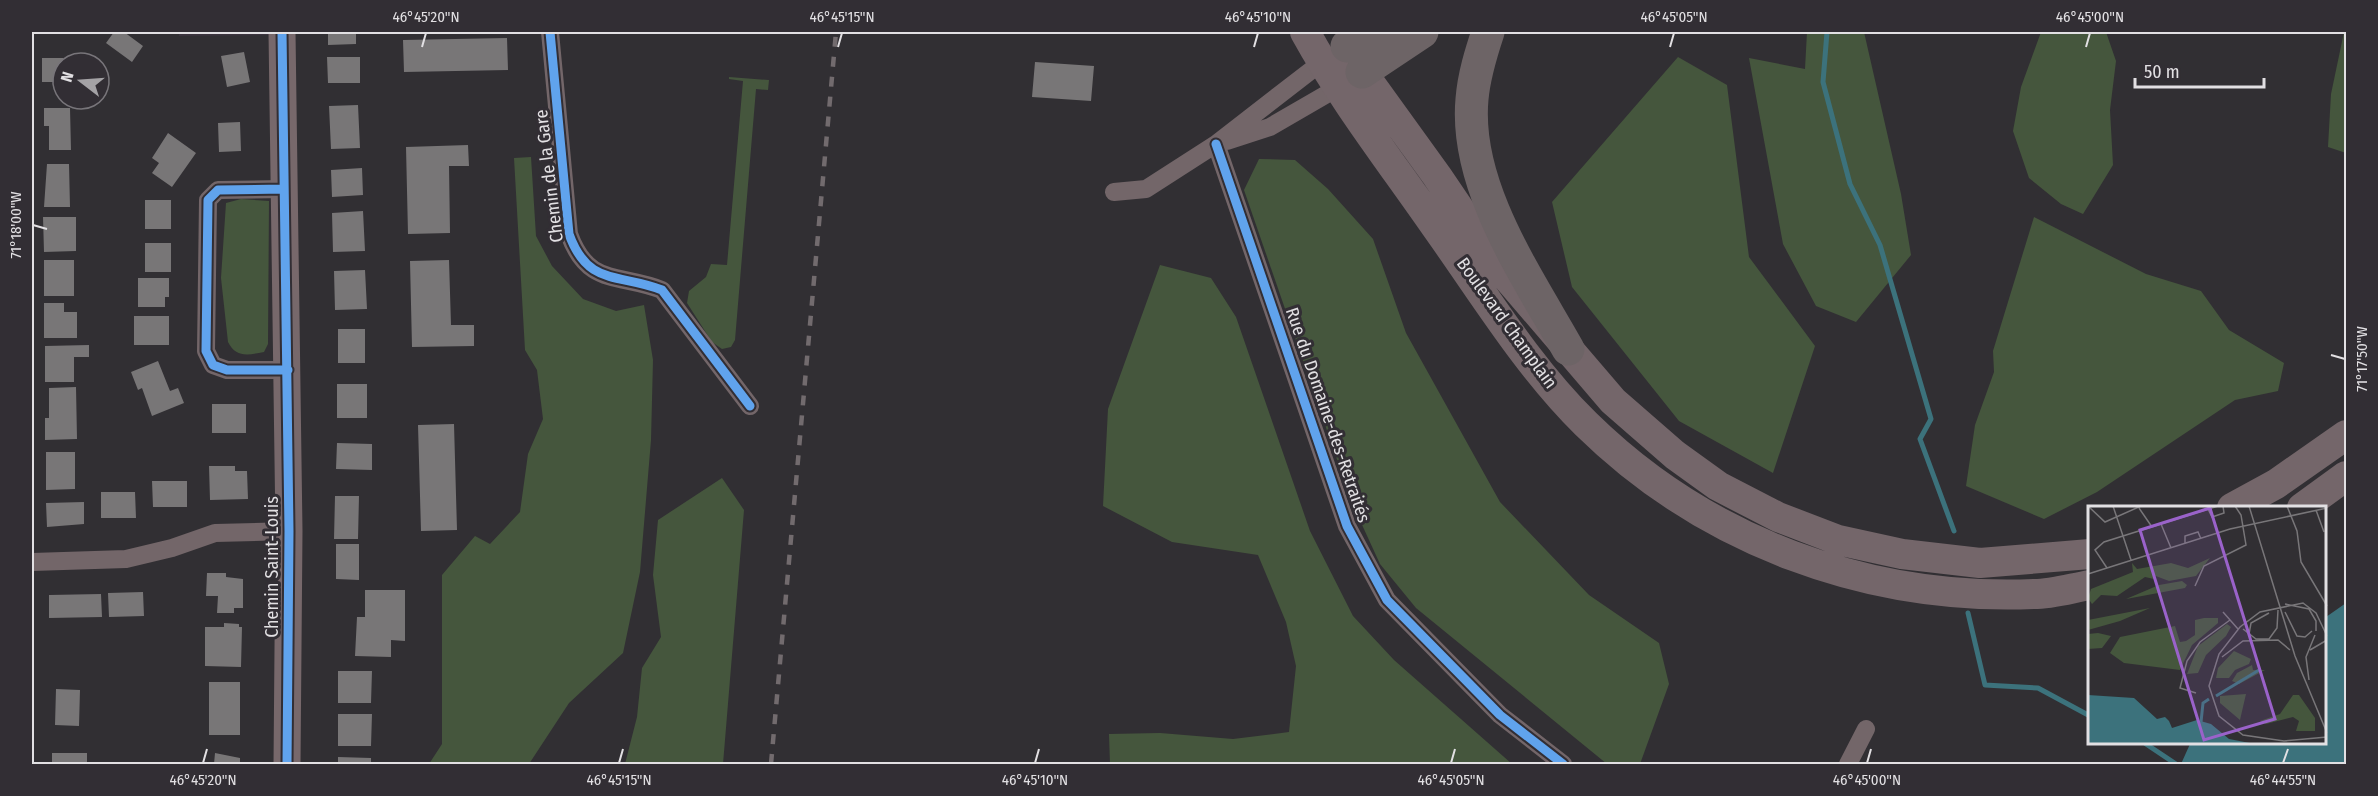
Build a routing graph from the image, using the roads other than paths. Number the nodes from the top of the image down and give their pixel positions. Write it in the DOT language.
graph roads {
  1 [pos="282,32"];
  2 [pos="550,32"];
  3 [pos="1305,32"];
  4 [pos="1422,32"];
  5 [pos="1488,32"];
  6 [pos="1347,55"];
  7 [pos="1216,144"];
  8 [pos="284,189"];
  9 [pos="1114,192"];
  10 [pos="1568,348"];
  11 [pos="288,370"];
  12 [pos="750,406"];
  13 [pos="2346,435"];
  14 [pos="2346,476"];
  15 [pos="2236,506"];
  16 [pos="2305,506"];
  17 [pos="290,531"];
  18 [pos="2088,554"];
  19 [pos="32,562"];
  20 [pos="2088,585"];
  21 [pos="1866,729"];
  22 [pos="287,765"];
  23 [pos="1563,765"];
  24 [pos="1848,765"];
  1 -- 8 [label="street, Chemin Saint-Louis"];
  2 -- 12 [label="street, Chemin de la Gare"];
  3 -- 6 [label="main road, Boulevard Champlain"];
  4 -- 6 [label="highway"];
  5 -- 10 [label="highway"];
  6 -- 7 [label="street"];
  6 -- 7 [label="street"];
  6 -- 10 [label="main road, Boulevard Champlain"];
  6 -- 20 [label="main road, Boulevard Champlain"];
  7 -- 9 [label="street"];
  7 -- 23 [label="street, Rue du Domaine-des-Retraités"];
  8 -- 11 [label="street, Chemin Saint-Louis"];
  8 -- 11 [label="street"];
  10 -- 18 [label="main road, Boulevard Champlain"];
  11 -- 17 [label="street, Chemin Saint-Louis"];
  13 -- 15 [label="main road"];
  14 -- 16 [label="main road"];
  17 -- 19 [label="street"];
  17 -- 22 [label="street, Chemin Saint-Louis"];
  21 -- 24 [label="street"];
}
